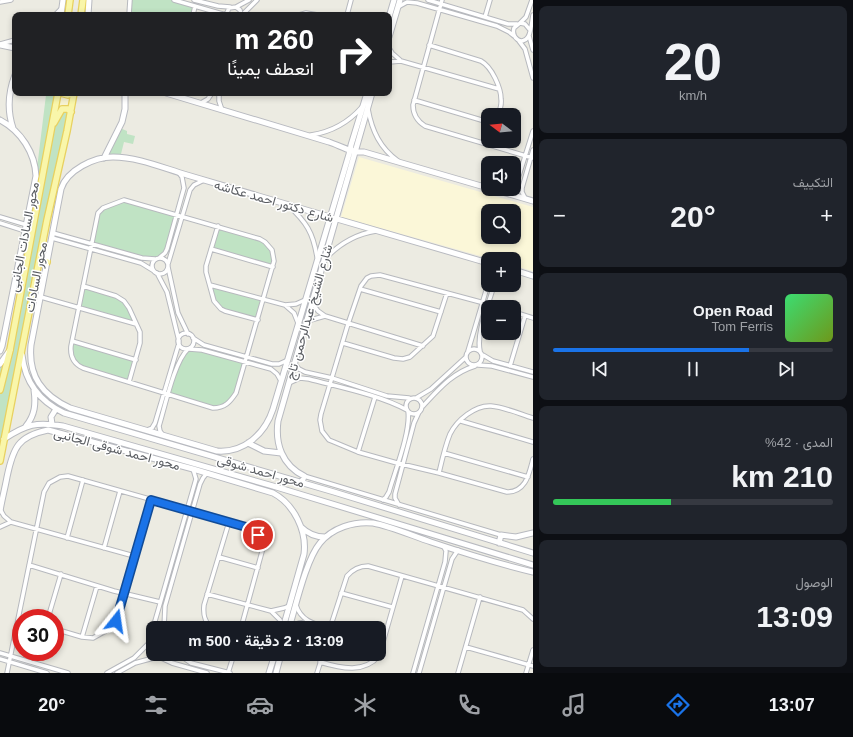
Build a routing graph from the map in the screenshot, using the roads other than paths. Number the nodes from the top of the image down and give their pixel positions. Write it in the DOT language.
graph roads {
  1 [pos="11,0"];
  2 [pos="63,0"];
  3 [pos="70,0"];
  4 [pos="82,0"];
  5 [pos="89,0"];
  6 [pos="130,0"];
  7 [pos="174,0"];
  8 [pos="194,0"];
  9 [pos="249,0"];
  10 [pos="257,0"];
  11 [pos="351,0"];
  12 [pos="389,0"];
  13 [pos="400,0"];
  14 [pos="428,0"];
  15 [pos="490,0"];
  16 [pos="532,0"];
  17 [pos="0,2"];
  18 [pos="441,2"];
  19 [pos="395,4"];
  20 [pos="195,6"];
  21 [pos="62,7"];
  22 [pos="231,7"];
  23 [pos="236,7"];
  24 [pos="69,8"];
  25 [pos="439,9"];
  26 [pos="58,12"];
  27 [pos="61,12"];
  28 [pos="68,12"];
  29 [pos="81,12"];
  30 [pos="88,12"];
  31 [pos="129,12"];
  32 [pos="194,12"];
  33 [pos="216,12"];
  34 [pos="227,12"];
  35 [pos="241,12"];
  36 [pos="245,12"];
  37 [pos="348,12"];
  38 [pos="533,15"];
  39 [pos="392,17"];
  40 [pos="485,17"];
  41 [pos="518,24"];
  42 [pos="530,30"];
  43 [pos="514,36"];
  44 [pos="529,36"];
  45 [pos="518,40"];
  46 [pos="12,41"];
  47 [pos="0,44"];
  48 [pos="429,45"];
  49 [pos="12,47"];
  50 [pos="533,50"];
  51 [pos="392,52"];
  52 [pos="401,61"];
  53 [pos="392,62"];
  54 [pos="423,67"];
  55 [pos="533,78"];
  56 [pos="12,84"];
  57 [pos="499,89"];
  58 [pos="58,96"];
  59 [pos="74,96"];
  60 [pos="125,96"];
  61 [pos="175,96"];
  62 [pos="210,96"];
  63 [pos="218,96"];
  64 [pos="367,96"];
  65 [pos="371,96"];
  66 [pos="414,100"];
  67 [pos="200,104"];
  68 [pos="366,106"];
  69 [pos="499,108"];
  70 [pos="222,110"];
  71 [pos="9,111"];
  72 [pos="71,112"];
  73 [pos="0,120"];
  74 [pos="481,120"];
  75 [pos="53,124"];
  76 [pos="14,129"];
  77 [pos="533,131"];
  78 [pos="310,136"];
  79 [pos="481,141"];
  80 [pos="351,148"];
  81 [pos="503,148"];
  82 [pos="357,150"];
  83 [pos="533,150"];
  84 [pos="525,156"];
  85 [pos="104,158"];
  86 [pos="532,158"];
  87 [pos="401,162"];
  88 [pos="521,169"];
  89 [pos="179,173"];
  90 [pos="204,180"];
  91 [pos="65,181"];
  92 [pos="481,186"];
  93 [pos="33,195"];
  94 [pos="40,195"];
  95 [pos="516,196"];
  96 [pos="526,199"];
  97 [pos="533,201"];
  98 [pos="287,205"];
  99 [pos="177,214"];
  100 [pos="182,216"];
  101 [pos="0,217"];
  102 [pos="330,217"];
  103 [pos="337,219"];
  104 [pos="0,223"];
  105 [pos="218,226"];
  106 [pos="26,228"];
  107 [pos="378,231"];
  108 [pos="52,236"];
  109 [pos="92,244"];
  110 [pos="91,249"];
  111 [pos="212,249"];
  112 [pos="157,258"];
  113 [pos="318,260"];
  114 [pos="324,260"];
  115 [pos="39,261"];
  116 [pos="481,261"];
  117 [pos="47,262"];
  118 [pos="168,266"];
  119 [pos="274,267"];
  120 [pos="155,272"];
  121 [pos="521,272"];
  122 [pos="533,276"];
  123 [pos="210,285"];
  124 [pos="83,286"];
  125 [pos="360,289"];
  126 [pos="447,293"];
  127 [pos="41,297"];
  128 [pos="306,299"];
  129 [pos="264,300"];
  130 [pos="481,302"];
  131 [pos="312,303"];
  132 [pos="285,305"];
  133 [pos="481,306"];
  134 [pos="79,307"];
  135 [pos="441,312"];
  136 [pos="521,315"];
  137 [pos="325,316"];
  138 [pos="525,316"];
  139 [pos="533,318"];
  140 [pos="258,320"];
  141 [pos="307,321"];
  142 [pos="136,324"];
  143 [pos="299,324"];
  144 [pos="348,324"];
  145 [pos="481,327"];
  146 [pos="188,334"];
  147 [pos="193,338"];
  148 [pos="72,341"];
  149 [pos="179,342"];
  150 [pos="343,343"];
  151 [pos="423,346"];
  152 [pos="189,349"];
  153 [pos="10,350"];
  154 [pos="0,351"];
  155 [pos="468,351"];
  156 [pos="480,351"];
  157 [pos="21,352"];
  158 [pos="482,355"];
  159 [pos="247,356"];
  160 [pos="466,357"];
  161 [pos="288,359"];
  162 [pos="136,360"];
  163 [pos="245,362"];
  164 [pos="294,363"];
  165 [pos="0,364"];
  166 [pos="476,365"];
  167 [pos="510,366"];
  168 [pos="533,372"];
  169 [pos="34,374"];
  170 [pos="533,377"];
  171 [pos="332,378"];
  172 [pos="129,382"];
  173 [pos="282,382"];
  174 [pos="288,383"];
  175 [pos="330,384"];
  176 [pos="0,390"];
  177 [pos="34,390"];
  178 [pos="164,392"];
  179 [pos="169,394"];
  180 [pos="375,397"];
  181 [pos="410,398"];
  182 [pos="416,398"];
  183 [pos="422,406"];
  184 [pos="56,409"];
  185 [pos="407,411"];
  186 [pos="419,412"];
  187 [pos="533,418"];
  188 [pos="461,421"];
  189 [pos="52,424"];
  190 [pos="25,426"];
  191 [pos="130,426"];
  192 [pos="146,430"];
  193 [pos="128,432"];
  194 [pos="163,435"];
  195 [pos="4,439"];
  196 [pos="533,442"];
  197 [pos="248,443"];
  198 [pos="208,448"];
  199 [pos="358,452"];
  200 [pos="281,453"];
  201 [pos="444,453"];
  202 [pos="206,455"];
  203 [pos="533,459"];
  204 [pos="0,461"];
  205 [pos="397,464"];
  206 [pos="404,465"];
  207 [pos="193,469"];
  208 [pos="207,473"];
  209 [pos="439,473"];
  210 [pos="304,476"];
  211 [pos="528,477"];
  212 [pos="83,480"];
  213 [pos="302,483"];
  214 [pos="273,486"];
  215 [pos="120,491"];
  216 [pos="271,492"];
  217 [pos="151,500"];
  218 [pos="383,500"];
  219 [pos="399,505"];
  220 [pos="0,510"];
  221 [pos="187,510"];
  222 [pos="192,512"];
  223 [pos="374,517"];
  224 [pos="427,521"];
  225 [pos="11,522"];
  226 [pos="229,522"];
  227 [pos="372,523"];
  228 [pos="300,525"];
  229 [pos="443,525"];
  230 [pos="0,527"];
  231 [pos="36,529"];
  232 [pos="424,532"];
  233 [pos="533,533"];
  234 [pos="313,536"];
  235 [pos="501,536"];
  236 [pos="325,537"];
  237 [pos="440,537"];
  238 [pos="67,538"];
  239 [pos="499,543"];
  240 [pos="305,545"];
  241 [pos="444,546"];
  242 [pos="104,548"];
  243 [pos="316,549"];
  244 [pos="458,550"];
  245 [pos="533,553"];
  246 [pos="499,555"];
  247 [pos="134,556"];
  248 [pos="219,556"];
  249 [pos="497,562"];
  250 [pos="29,565"];
  251 [pos="533,565"];
  252 [pos="258,568"];
  253 [pos="533,572"];
  254 [pos="61,574"];
  255 [pos="402,576"];
  256 [pos="438,585"];
  257 [pos="97,586"];
  258 [pos="443,587"];
  259 [pos="123,593"];
  260 [pos="341,593"];
  261 [pos="207,594"];
  262 [pos="480,597"];
  263 [pos="160,602"];
  264 [pos="296,604"];
  265 [pos="248,605"];
  266 [pos="290,605"];
  267 [pos="392,608"];
  268 [pos="21,609"];
  269 [pos="51,609"];
  270 [pos="271,611"];
  271 [pos="533,619"];
  272 [pos="155,621"];
  273 [pos="164,621"];
  274 [pos="205,621"];
  275 [pos="243,621"];
  276 [pos="280,621"];
  277 [pos="285,621"];
  278 [pos="291,621"];
  279 [pos="309,621"];
  280 [pos="332,621"];
  281 [pos="386,626"];
  282 [pos="64,632"];
  283 [pos="82,637"];
  284 [pos="146,645"];
  285 [pos="466,646"];
  286 [pos="12,648"];
  287 [pos="533,650"];
  288 [pos="0,653"];
  289 [pos="10,656"];
  290 [pos="0,659"];
  291 [pos="146,659"];
  292 [pos="167,661"];
  293 [pos="189,661"];
  294 [pos="232,661"];
  295 [pos="274,661"];
  296 [pos="279,661"];
  297 [pos="376,661"];
  298 [pos="9,662"];
  299 [pos="320,662"];
  300 [pos="531,666"];
  301 [pos="7,673"];
  302 [pos="47,673"];
  303 [pos="68,673"];
  304 [pos="106,673"];
  305 [pos="117,673"];
  306 [pos="207,673"];
  307 [pos="229,673"];
  308 [pos="270,673"];
  309 [pos="276,673"];
  310 [pos="317,673"];
  311 [pos="413,673"];
  312 [pos="419,673"];
  313 [pos="458,673"];
  314 [pos="526,673"];
  1 -- 17 [label="street"];
  2 -- 21 [label="street"];
  3 -- 24 [label="main road"];
  4 -- 29 [label="main road"];
  5 -- 30 [label="street"];
  6 -- 31 [label="street"];
  7 -- 20 [label="street"];
  8 -- 22 [label="street"];
  9 -- 23 [label="street"];
  10 -- 36 [label="street"];
  11 -- 37 [label="street"];
  12 -- 19 [label="street"];
  13 -- 19 [label="street"];
  14 -- 18 [label="street"];
  15 -- 40 [label="street"];
  16 -- 41 [label="street"];
  18 -- 25 [label="street"];
  18 -- 40 [label="street"];
  19 -- 25 [label="street"];
  19 -- 39 [label="street"];
  20 -- 32 [label="street"];
  20 -- 33 [label="street"];
  21 -- 24 [label="main road"];
  21 -- 26 [label="street"];
  21 -- 27 [label="street"];
  22 -- 23 [label="street"];
  22 -- 34 [label="street"];
  23 -- 35 [label="street"];
  24 -- 28 [label="main road"];
  25 -- 43 [label="street"];
  25 -- 48 [label="street"];
  38 -- 42 [label="street"];
  40 -- 41 [label="street"];
  41 -- 42 [label="street"];
  41 -- 43 [label="street"];
  42 -- 44 [label="street"];
  43 -- 45 [label="street"];
  44 -- 45 [label="street"];
  44 -- 50 [label="street"];
  45 -- 55 [label="street"];
  46 -- 47 [label="street"];
  47 -- 49 [label="street"];
  48 -- 54 [label="street"];
  48 -- 57 [label="street"];
  51 -- 52 [label="street"];
  52 -- 53 [label="street"];
  52 -- 54 [label="street"];
  54 -- 57 [label="street"];
  54 -- 66 [label="street"];
  56 -- 71 [label="street"];
  57 -- 69 [label="street"];
  58 -- 75 [label="main road, محور السادات"];
  59 -- 72 [label="main road, محور السادات"];
  60 -- 85 [label="street"];
  61 -- 67 [label="street"];
  62 -- 67 [label="street"];
  63 -- 70 [label="street"];
  64 -- 68 [label="street, شارع الشيخ عبدالرحمن تاج"];
  65 -- 68 [label="street, شارع الشيخ عبدالرحمن تاج"];
  66 -- 74 [label="street"];
  66 -- 79 [label="street"];
  67 -- 70 [label="street"];
  68 -- 78 [label="street"];
  68 -- 80 [label="street, شارع الشيخ عبدالرحمن تاج"];
  68 -- 82 [label="street, شارع الشيخ عبدالرحمن تاج"];
  68 -- 87 [label="street"];
  70 -- 78 [label="street"];
  71 -- 73 [label="street"];
  71 -- 76 [label="street"];
  72 -- 75 [label="main road"];
  72 -- 115 [label="main road, محور السادات"];
  73 -- 76 [label="street"];
  75 -- 94 [label="main road, محور السادات"];
  76 -- 93 [label="street, محور السادات الجانبى"];
  77 -- 84 [label="street"];
  78 -- 80 [label="street"];
  80 -- 82 [label="street"];
  80 -- 102 [label="street, شارع الشيخ عبدالرحمن تاج"];
  81 -- 84 [label="street"];
  82 -- 87 [label="street"];
  82 -- 103 [label="street, شارع الشيخ عبدالرحمن تاج"];
  83 -- 86 [label="street"];
  84 -- 86 [label="street"];
  84 -- 88 [label="street"];
  85 -- 89 [label="street, شارع دكتور احمد عكاشه"];
  85 -- 91 [label="street, شارع دكتور احمد عكاشه"];
  86 -- 96 [label="street"];
  87 -- 92 [label="street"];
  89 -- 90 [label="street, شارع دكتور احمد عكاشه"];
  89 -- 99 [label="street"];
  90 -- 98 [label="street, شارع دكتور احمد عكاشه"];
  90 -- 100 [label="street"];
  91 -- 108 [label="street, محور السادات الجانبى"];
  93 -- 94 [label="main road"];
  93 -- 106 [label="street, محور السادات الجانبى"];
  94 -- 153 [label="main road, محور السادات"];
  95 -- 96 [label="street"];
  96 -- 97 [label="street"];
  98 -- 102 [label="street, شارع دكتور احمد عكاشه"];
  98 -- 113 [label="street"];
  99 -- 100 [label="street"];
  99 -- 109 [label="street"];
  99 -- 112 [label="street"];
  100 -- 105 [label="street"];
  100 -- 118 [label="street"];
  101 -- 106 [label="street"];
  102 -- 103 [label="street, شارع دكتور احمد عكاشه"];
  102 -- 113 [label="street, شارع الشيخ عبدالرحمن تاج"];
  103 -- 107 [label="street, شارع دكتور احمد عكاشه"];
  103 -- 114 [label="street, شارع الشيخ عبدالرحمن تاج"];
  104 -- 106 [label="street"];
  105 -- 111 [label="street"];
  105 -- 119 [label="street"];
  106 -- 154 [label="street, محور السادات الجانبى"];
  107 -- 114 [label="street"];
  107 -- 116 [label="street, شارع دكتور احمد عكاشه"];
  108 -- 109 [label="street"];
  108 -- 110 [label="street"];
  108 -- 117 [label="street, محور السادات الجانبى"];
  109 -- 110 [label="street"];
  109 -- 112 [label="street"];
  110 -- 120 [label="street"];
  110 -- 124 [label="street"];
  111 -- 119 [label="street"];
  111 -- 123 [label="street"];
  112 -- 118 [label="street"];
  112 -- 120 [label="street"];
  113 -- 128 [label="street, شارع الشيخ عبدالرحمن تاج"];
  114 -- 131 [label="street, شارع الشيخ عبدالرحمن تاج"];
  115 -- 117 [label="main road"];
  115 -- 157 [label="main road, محور السادات"];
  117 -- 127 [label="street, محور السادات الجانبى"];
  118 -- 120 [label="street"];
  118 -- 146 [label="street"];
  119 -- 129 [label="street"];
  120 -- 149 [label="street"];
  121 -- 122 [label="street"];
  123 -- 129 [label="street"];
  123 -- 140 [label="street"];
  124 -- 134 [label="street"];
  124 -- 142 [label="street"];
  125 -- 126 [label="street"];
  125 -- 135 [label="street"];
  125 -- 144 [label="street"];
  126 -- 130 [label="street"];
  126 -- 135 [label="street"];
  127 -- 134 [label="street"];
  127 -- 169 [label="street, محور السادات الجانبى"];
  128 -- 132 [label="street"];
  128 -- 143 [label="street, شارع الشيخ عبدالرحمن تاج"];
  129 -- 132 [label="street"];
  129 -- 140 [label="street"];
  131 -- 137 [label="street"];
  131 -- 141 [label="street, شارع الشيخ عبدالرحمن تاج"];
  132 -- 143 [label="street"];
  133 -- 155 [label="street"];
  134 -- 142 [label="street"];
  134 -- 148 [label="street"];
  135 -- 151 [label="street"];
  136 -- 138 [label="street"];
  137 -- 141 [label="street"];
  137 -- 144 [label="street"];
  138 -- 139 [label="street"];
  138 -- 167 [label="street"];
  140 -- 159 [label="street"];
  141 -- 164 [label="street, شارع الشيخ عبدالرحمن تاج"];
  142 -- 162 [label="street"];
  143 -- 161 [label="street, شارع الشيخ عبدالرحمن تاج"];
  144 -- 150 [label="street"];
  144 -- 151 [label="street"];
  145 -- 156 [label="street"];
  146 -- 147 [label="street"];
  146 -- 149 [label="street"];
  147 -- 152 [label="street"];
  147 -- 159 [label="street"];
  148 -- 162 [label="street"];
  148 -- 172 [label="street"];
  149 -- 152 [label="street"];
  149 -- 178 [label="street"];
  150 -- 151 [label="street"];
  150 -- 171 [label="street"];
  152 -- 163 [label="street"];
  152 -- 179 [label="street"];
  153 -- 165 [label="street"];
  153 -- 176 [label="main road, محور السادات"];
  155 -- 156 [label="street"];
  155 -- 160 [label="street"];
  156 -- 158 [label="street"];
  157 -- 177 [label="street, محور احمد شوقى"];
  157 -- 195 [label="main road, محور السادات"];
  158 -- 166 [label="street"];
  158 -- 167 [label="street"];
  159 -- 161 [label="street"];
  159 -- 163 [label="street"];
  160 -- 166 [label="street"];
  160 -- 182 [label="street"];
  161 -- 173 [label="street, شارع الشيخ عبدالرحمن تاج"];
  162 -- 172 [label="street"];
  163 -- 173 [label="street"];
  163 -- 179 [label="street"];
  164 -- 171 [label="street"];
  164 -- 174 [label="street, شارع الشيخ عبدالرحمن تاج"];
  166 -- 170 [label="street"];
  166 -- 183 [label="street"];
  167 -- 168 [label="street"];
  169 -- 191 [label="street, محور احمد شوقى الجانبى"];
  171 -- 175 [label="street"];
  171 -- 181 [label="street"];
  172 -- 178 [label="street"];
  173 -- 174 [label="street"];
  173 -- 197 [label="street, شارع الشيخ عبدالرحمن تاج"];
  174 -- 175 [label="street"];
  174 -- 200 [label="street, شارع الشيخ عبدالرحمن تاج"];
  175 -- 180 [label="street"];
  175 -- 199 [label="street"];
  177 -- 184 [label="street, محور احمد شوقى"];
  177 -- 190 [label="street"];
  178 -- 179 [label="street"];
  178 -- 192 [label="street"];
  179 -- 194 [label="street"];
  180 -- 185 [label="street"];
  180 -- 199 [label="street"];
  181 -- 182 [label="street"];
  181 -- 185 [label="street"];
  182 -- 183 [label="street"];
  183 -- 186 [label="street"];
  184 -- 189 [label="street"];
  184 -- 193 [label="street, محور احمد شوقى"];
  185 -- 186 [label="street"];
  185 -- 205 [label="street"];
  186 -- 206 [label="street"];
  187 -- 188 [label="street"];
  188 -- 196 [label="street"];
  188 -- 201 [label="street"];
  189 -- 190 [label="street, محور احمد شوقى"];
  189 -- 214 [label="street, محور احمد شوقى"];
  190 -- 195 [label="street, محور احمد شوقى"];
  191 -- 192 [label="street, محور احمد شوقى الجانبى"];
  191 -- 193 [label="street"];
  192 -- 194 [label="street, محور احمد شوقى الجانبى"];
  193 -- 202 [label="street, محور احمد شوقى"];
  194 -- 198 [label="street, محور احمد شوقى الجانبى"];
  195 -- 204 [label="main road, محور السادات"];
  197 -- 198 [label="street, محور احمد شوقى الجانبى"];
  197 -- 200 [label="street"];
  198 -- 202 [label="street"];
  199 -- 205 [label="street"];
  200 -- 210 [label="street, شارع الشيخ عبدالرحمن تاج"];
  201 -- 209 [label="street"];
  201 -- 211 [label="street"];
  202 -- 213 [label="street, محور احمد شوقى"];
  203 -- 211 [label="street"];
  205 -- 206 [label="street"];
  205 -- 218 [label="street"];
  206 -- 209 [label="street"];
  206 -- 219 [label="street"];
  207 -- 208 [label="street, محور احمد شوقى الجانبى"];
  207 -- 220 [label="street, محور احمد شوقى الجانبى"];
  207 -- 221 [label="street"];
  208 -- 216 [label="street, محور احمد شوقى الجانبى"];
  208 -- 222 [label="street"];
  209 -- 211 [label="street"];
  210 -- 213 [label="street"];
  210 -- 218 [label="street"];
  212 -- 215 [label="street"];
  212 -- 231 [label="street"];
  212 -- 238 [label="street"];
  213 -- 224 [label="street, محور احمد شوقى"];
  214 -- 216 [label="street"];
  214 -- 223 [label="street, محور احمد شوقى"];
  215 -- 217 [label="street"];
  215 -- 242 [label="street"];
  216 -- 228 [label="street, محور احمد شوقى الجانبى"];
  217 -- 221 [label="street"];
  217 -- 247 [label="street"];
  218 -- 219 [label="street"];
  219 -- 235 [label="street"];
  220 -- 225 [label="street"];
  221 -- 222 [label="street"];
  221 -- 263 [label="street"];
  222 -- 226 [label="street"];
  222 -- 273 [label="street"];
  223 -- 227 [label="street"];
  223 -- 232 [label="street, محور احمد شوقى"];
  224 -- 229 [label="street, محور احمد شوقى"];
  224 -- 232 [label="street"];
  225 -- 230 [label="street"];
  225 -- 231 [label="street"];
  226 -- 248 [label="street"];
  226 -- 252 [label="street"];
  227 -- 236 [label="street"];
  227 -- 241 [label="street"];
  228 -- 234 [label="street"];
  228 -- 240 [label="street"];
  229 -- 237 [label="street"];
  229 -- 239 [label="street, محور احمد شوقى"];
  231 -- 238 [label="street"];
  231 -- 250 [label="street"];
  232 -- 237 [label="street, محور احمد شوقى"];
  233 -- 235 [label="street"];
  234 -- 236 [label="street"];
  234 -- 240 [label="street"];
  234 -- 243 [label="street"];
  235 -- 239 [label="street"];
  236 -- 243 [label="street"];
  237 -- 246 [label="street, محور احمد شوقى"];
  238 -- 242 [label="street"];
  239 -- 245 [label="street, محور احمد شوقى"];
  240 -- 266 [label="street"];
  241 -- 244 [label="street"];
  241 -- 256 [label="street"];
  242 -- 247 [label="street"];
  243 -- 264 [label="street"];
  244 -- 249 [label="street"];
  244 -- 258 [label="street"];
  246 -- 249 [label="street"];
  246 -- 251 [label="street, محور احمد شوقى"];
  247 -- 259 [label="street"];
  248 -- 252 [label="street"];
  248 -- 261 [label="street"];
  249 -- 253 [label="street"];
  250 -- 254 [label="street"];
  250 -- 268 [label="street"];
  252 -- 265 [label="street"];
  254 -- 257 [label="street"];
  254 -- 269 [label="street"];
  255 -- 256 [label="street"];
  255 -- 260 [label="street"];
  255 -- 267 [label="street"];
  256 -- 258 [label="street"];
  256 -- 311 [label="street"];
  257 -- 259 [label="street"];
  257 -- 283 [label="street"];
  258 -- 262 [label="street"];
  258 -- 312 [label="street"];
  259 -- 263 [label="street"];
  259 -- 283 [label="street"];
  260 -- 267 [label="street"];
  260 -- 280 [label="street"];
  261 -- 265 [label="street"];
  261 -- 274 [label="street"];
  262 -- 271 [label="street"];
  262 -- 285 [label="street"];
  263 -- 272 [label="street"];
  264 -- 278 [label="street"];
  264 -- 279 [label="street"];
  265 -- 270 [label="street"];
  265 -- 275 [label="street"];
  266 -- 270 [label="street"];
  266 -- 277 [label="street"];
  267 -- 281 [label="street"];
  270 -- 276 [label="street"];
  282 -- 283 [label="street"];
  284 -- 304 [label="street"];
  285 -- 300 [label="street"];
  285 -- 313 [label="street"];
  286 -- 289 [label="street"];
  287 -- 300 [label="street"];
  288 -- 289 [label="street"];
  289 -- 298 [label="street"];
  289 -- 303 [label="street"];
  290 -- 298 [label="street"];
  291 -- 305 [label="street"];
  292 -- 306 [label="street"];
  293 -- 307 [label="street"];
  294 -- 307 [label="street"];
  295 -- 308 [label="street"];
  296 -- 309 [label="street"];
  297 -- 299 [label="street"];
  298 -- 301 [label="street"];
  298 -- 302 [label="street"];
  299 -- 310 [label="street"];
  300 -- 314 [label="street"];
}
